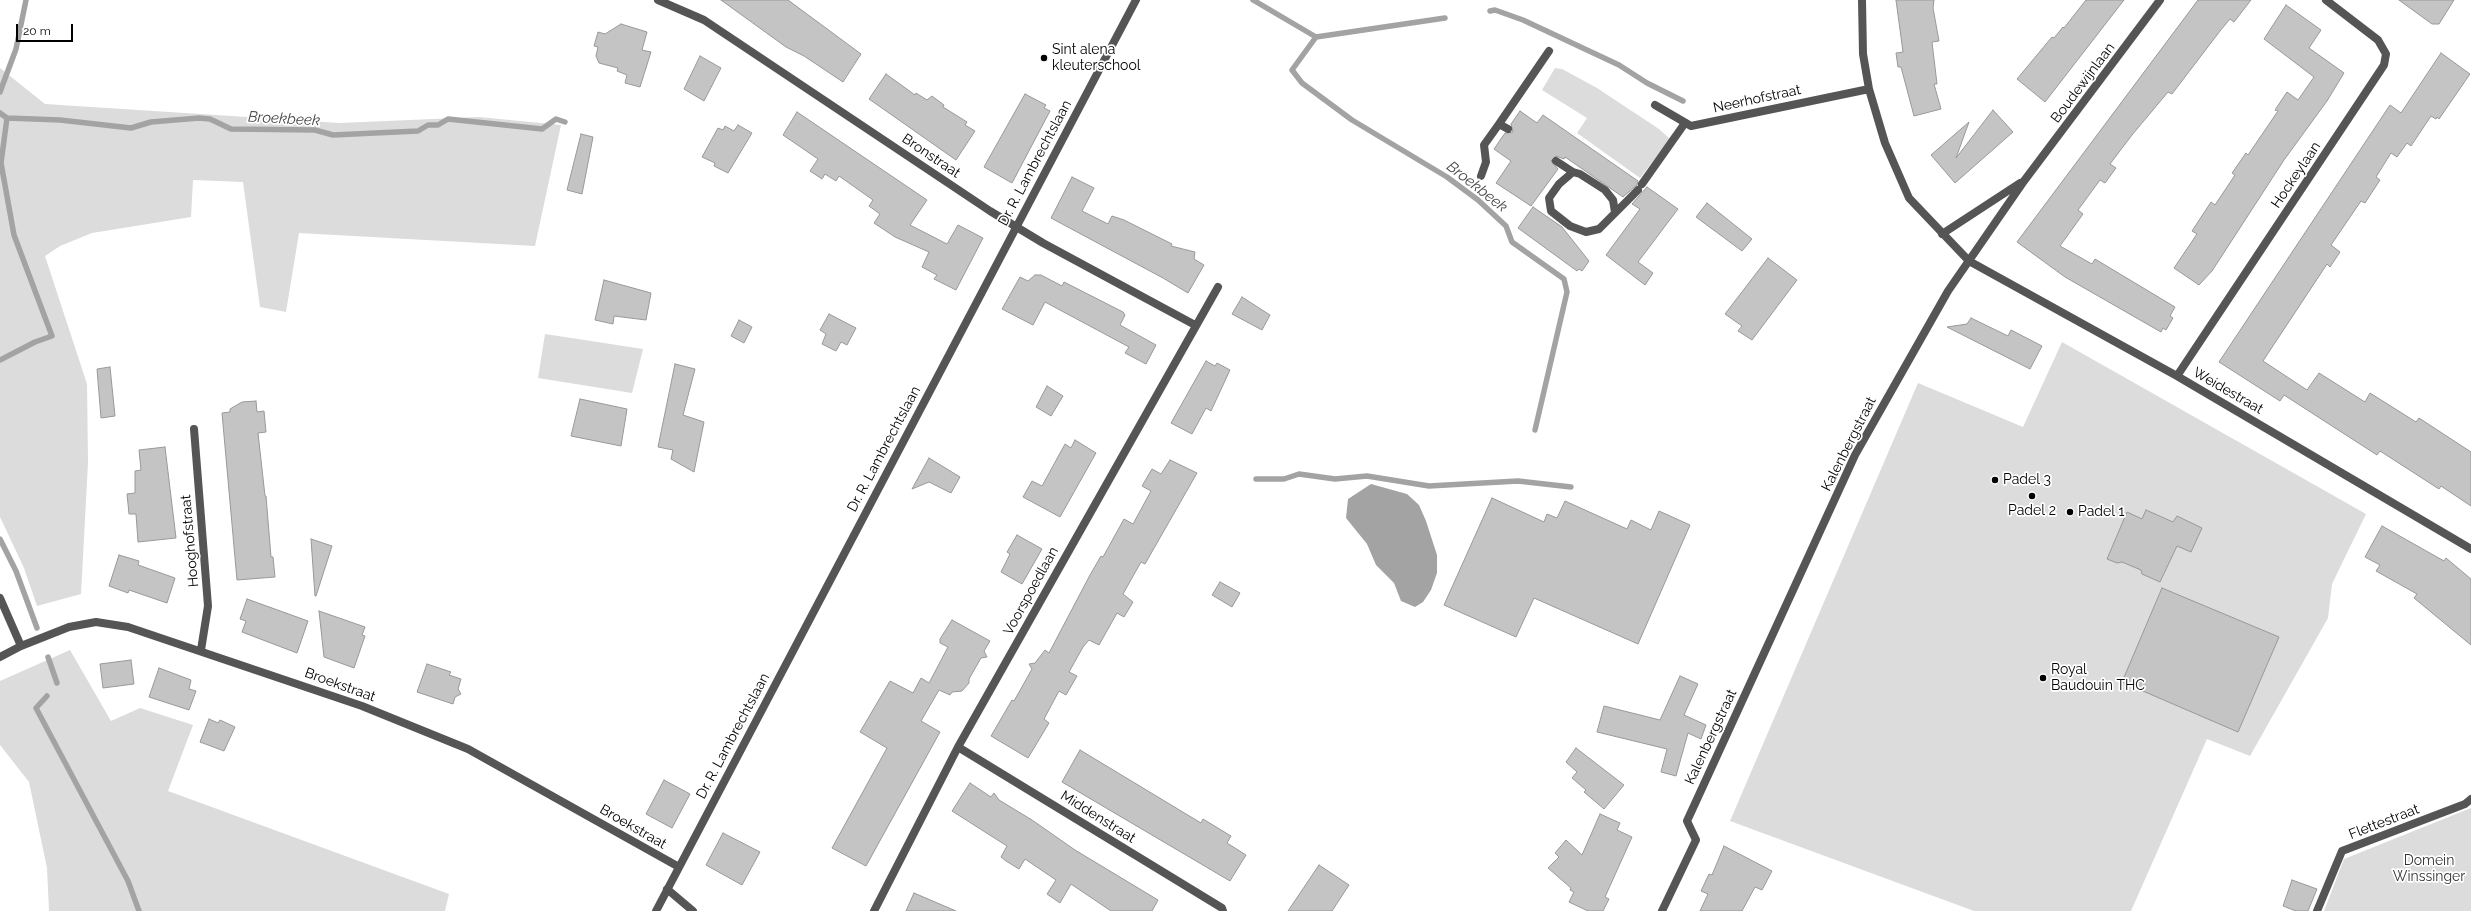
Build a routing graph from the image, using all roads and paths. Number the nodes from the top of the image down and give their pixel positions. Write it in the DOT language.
graph roads {
  1 [pos="658,0"];
  2 [pos="1136,0"];
  3 [pos="1862,0"];
  4 [pos="2160,0"];
  5 [pos="2326,0"];
  6 [pos="1550,51"];
  7 [pos="1869,89"];
  8 [pos="1655,105"];
  9 [pos="1685,123"];
  10 [pos="1499,124"];
  11 [pos="1508,129"];
  12 [pos="1556,161"];
  13 [pos="1573,172"];
  14 [pos="1481,176"];
  15 [pos="2024,181"];
  16 [pos="1615,212"];
  17 [pos="1016,226"];
  18 [pos="1942,234"];
  19 [pos="1968,261"];
  20 [pos="1218,288"];
  21 [pos="1196,325"];
  22 [pos="2177,376"];
  23 [pos="194,429"];
  24 [pos="2471,548"];
  25 [pos="0,598"];
  26 [pos="21,646"];
  27 [pos="201,650"];
  28 [pos="0,657"];
  29 [pos="958,746"];
  30 [pos="2471,799"];
  31 [pos="679,867"];
  32 [pos="667,889"];
  33 [pos="656,911"];
  34 [pos="693,911"];
  35 [pos="874,911"];
  36 [pos="1223,911"];
  37 [pos="1662,911"];
  38 [pos="2317,911"];
  1 -- 17 [label="street, Bronstraat"];
  2 -- 17 [label="street, Dr. R. Lambrechtslaan"];
  3 -- 7 [label="street"];
  4 -- 15 [label="street, Boudewijnlaan"];
  5 -- 22 [label="street, Hockeylaan"];
  6 -- 10 [label="street"];
  7 -- 9 [label="street, Neerhofstraat"];
  7 -- 18 [label="street"];
  8 -- 9 [label="street"];
  9 -- 16 [label="street"];
  10 -- 11 [label="street"];
  10 -- 14 [label="street"];
  12 -- 13 [label="street"];
  13 -- 16 [label="street"];
  13 -- 16 [label="street"];
  15 -- 18 [label="street, Boudewijnlaan"];
  15 -- 19 [label="street, Boudewijnlaan"];
  17 -- 21 [label="street, Bronstraat"];
  17 -- 31 [label="street, Dr. R. Lambrechtslaan"];
  18 -- 19 [label="street"];
  19 -- 22 [label="street, Weidestraat"];
  19 -- 37 [label="street, Kalenbergstraat"];
  20 -- 21 [label="street, Voorspoedlaan"];
  21 -- 29 [label="street, Voorspoedlaan"];
  22 -- 24 [label="street, Weidestraat"];
  23 -- 27 [label="street, Hooghofstraat"];
  25 -- 26 [label="street"];
  26 -- 27 [label="street, Broekstraat"];
  26 -- 28 [label="street, Broekstraat"];
  27 -- 31 [label="street, Broekstraat"];
  29 -- 35 [label="street, Voorspoedlaan"];
  29 -- 36 [label="street, Middenstraat"];
  30 -- 38 [label="street, Flettestraat"];
  31 -- 32 [label="street, Dr. R. Lambrechtslaan"];
  32 -- 33 [label="street, Dr. R. Lambrechtslaan"];
  32 -- 34 [label="street"];
}
